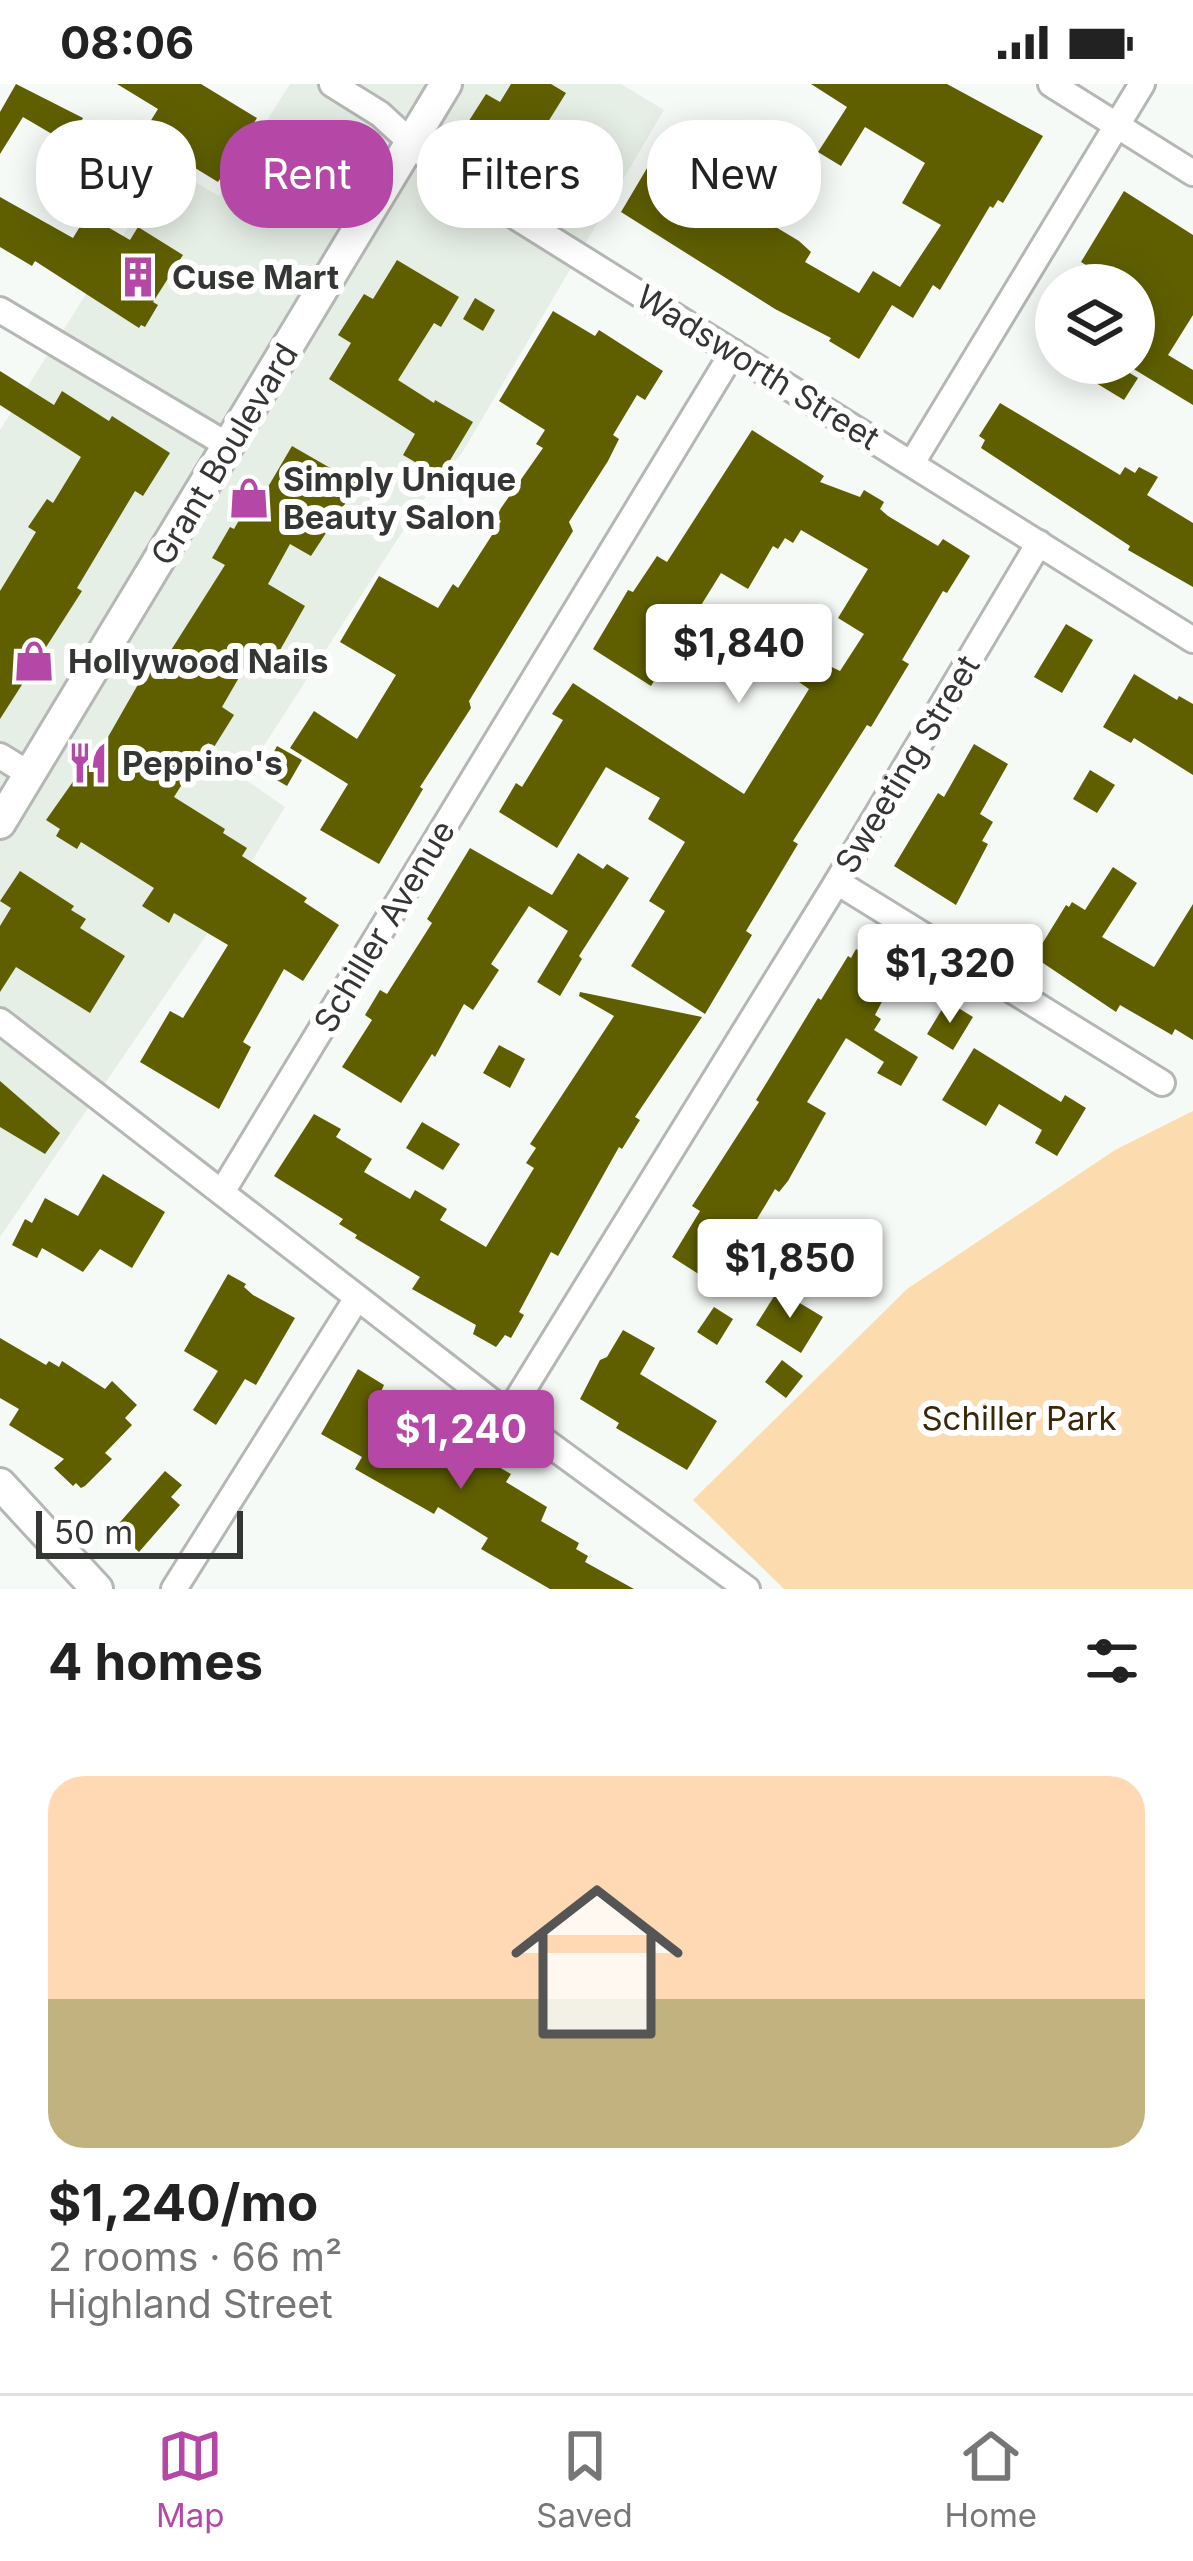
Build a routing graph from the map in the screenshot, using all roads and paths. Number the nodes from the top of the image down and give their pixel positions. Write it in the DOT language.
graph roads {
  1 [pos="332,84"];
  2 [pos="446,84"];
  3 [pos="1051,84"];
  4 [pos="1142,84"];
  5 [pos="1117,125"];
  6 [pos="412,139"];
  7 [pos="1193,173"];
  8 [pos="0,310"];
  9 [pos="733,352"];
  10 [pos="229,446"];
  11 [pos="912,463"];
  12 [pos="1039,543"];
  13 [pos="1193,640"];
  14 [pos="0,756"];
  15 [pos="31,775"];
  16 [pos="0,823"];
  17 [pos="837,882"];
  18 [pos="0,1022"];
  19 [pos="1162,1083"];
  20 [pos="221,1192"];
  21 [pos="357,1298"];
  22 [pos="508,1414"];
  23 [pos="0,1484"];
  24 [pos="86,1586"];
  25 [pos="174,1589"];
  26 [pos="747,1589"];
  1 -- 6 [label="street, Wadsworth Street"];
  2 -- 6 [label="street, Grant Boulevard"];
  3 -- 5 [label="street"];
  4 -- 5 [label="street"];
  5 -- 7 [label="street"];
  5 -- 11 [label="street"];
  6 -- 9 [label="street, Wadsworth Street"];
  6 -- 10 [label="street, Grant Boulevard"];
  8 -- 10 [label="street"];
  9 -- 11 [label="street, Wadsworth Street"];
  9 -- 20 [label="street, Schiller Avenue"];
  10 -- 15 [label="street, Grant Boulevard"];
  11 -- 12 [label="street, Wadsworth Street"];
  12 -- 13 [label="street, Wadsworth Street"];
  12 -- 17 [label="street, Sweeting Street"];
  14 -- 15 [label="street"];
  15 -- 16 [label="street, Grant Boulevard"];
  17 -- 19 [label="street"];
  17 -- 22 [label="street, Sweeting Street"];
  18 -- 20 [label="street"];
  20 -- 21 [label="street"];
  21 -- 22 [label="street"];
  21 -- 25 [label="street"];
  22 -- 26 [label="street"];
  23 -- 24 [label="street"];
}
